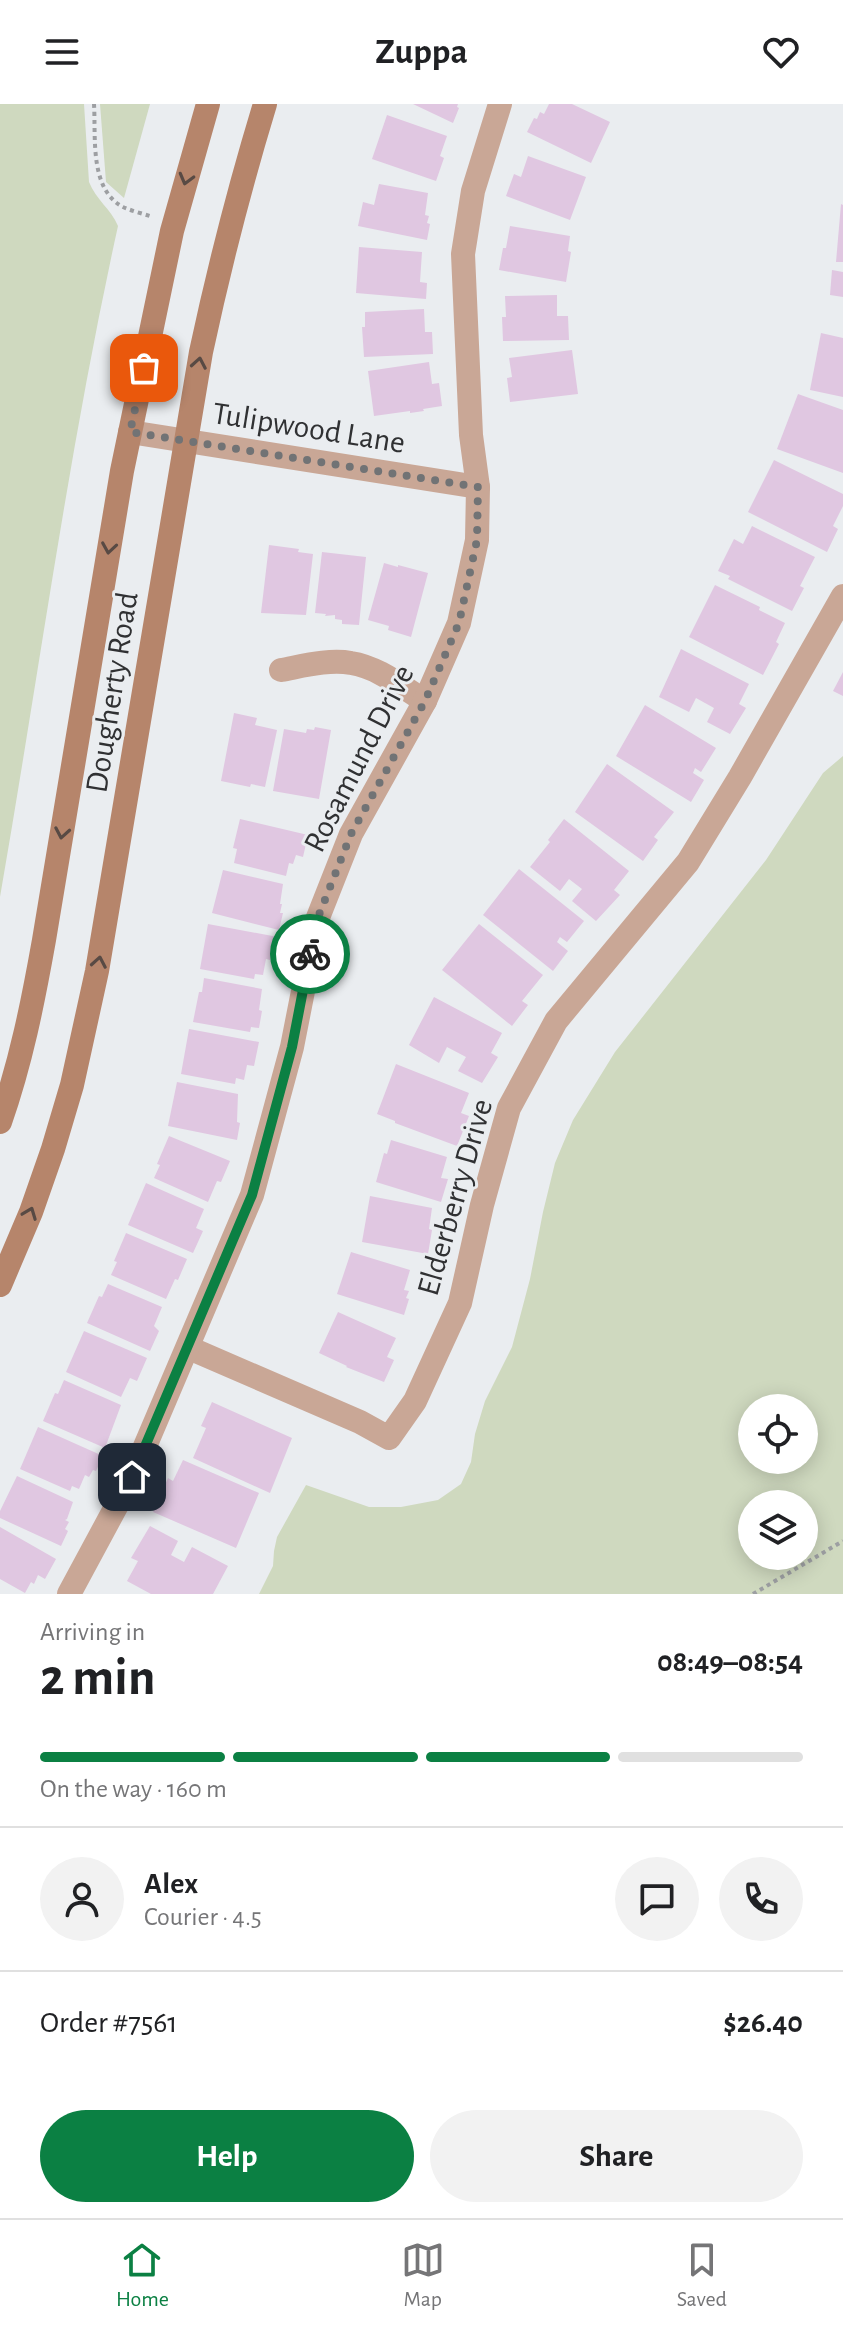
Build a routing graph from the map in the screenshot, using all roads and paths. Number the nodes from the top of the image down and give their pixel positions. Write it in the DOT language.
graph roads {
  1 [pos="94,104"];
  2 [pos="208,104"];
  3 [pos="265,104"];
  4 [pos="500,104"];
  5 [pos="174,225"];
  6 [pos="130,432"];
  7 [pos="186,440"];
  8 [pos="478,487"];
  9 [pos="843,596"];
  10 [pos="281,670"];
  11 [pos="425,701"];
  12 [pos="0,1122"];
  13 [pos="0,1285"];
  14 [pos="189,1348"];
  15 [pos="843,1541"];
  16 [pos="69,1594"];
  17 [pos="753,1594"];
  1 -- 5 [label="path"];
  2 -- 5 [label="main road, Dougherty Road, one-way"];
  7 -- 3 [label="main road, Dougherty Road, one-way"];
  4 -- 8 [label="street, Rosamund Drive"];
  5 -- 6 [label="main road, Dougherty Road"];
  6 -- 7 [label="street, Tulipwood Lane"];
  6 -- 12 [label="main road, Dougherty Road, one-way"];
  7 -- 8 [label="street, Tulipwood Lane"];
  13 -- 7 [label="main road, Dougherty Road, one-way"];
  8 -- 11 [label="street, Rosamund Drive"];
  9 -- 14 [label="street, Elderberry Drive"];
  10 -- 11 [label="street"];
  11 -- 14 [label="street, Rosamund Drive"];
  14 -- 16 [label="street, Rosamund Drive"];
  15 -- 17 [label="path"];
}
